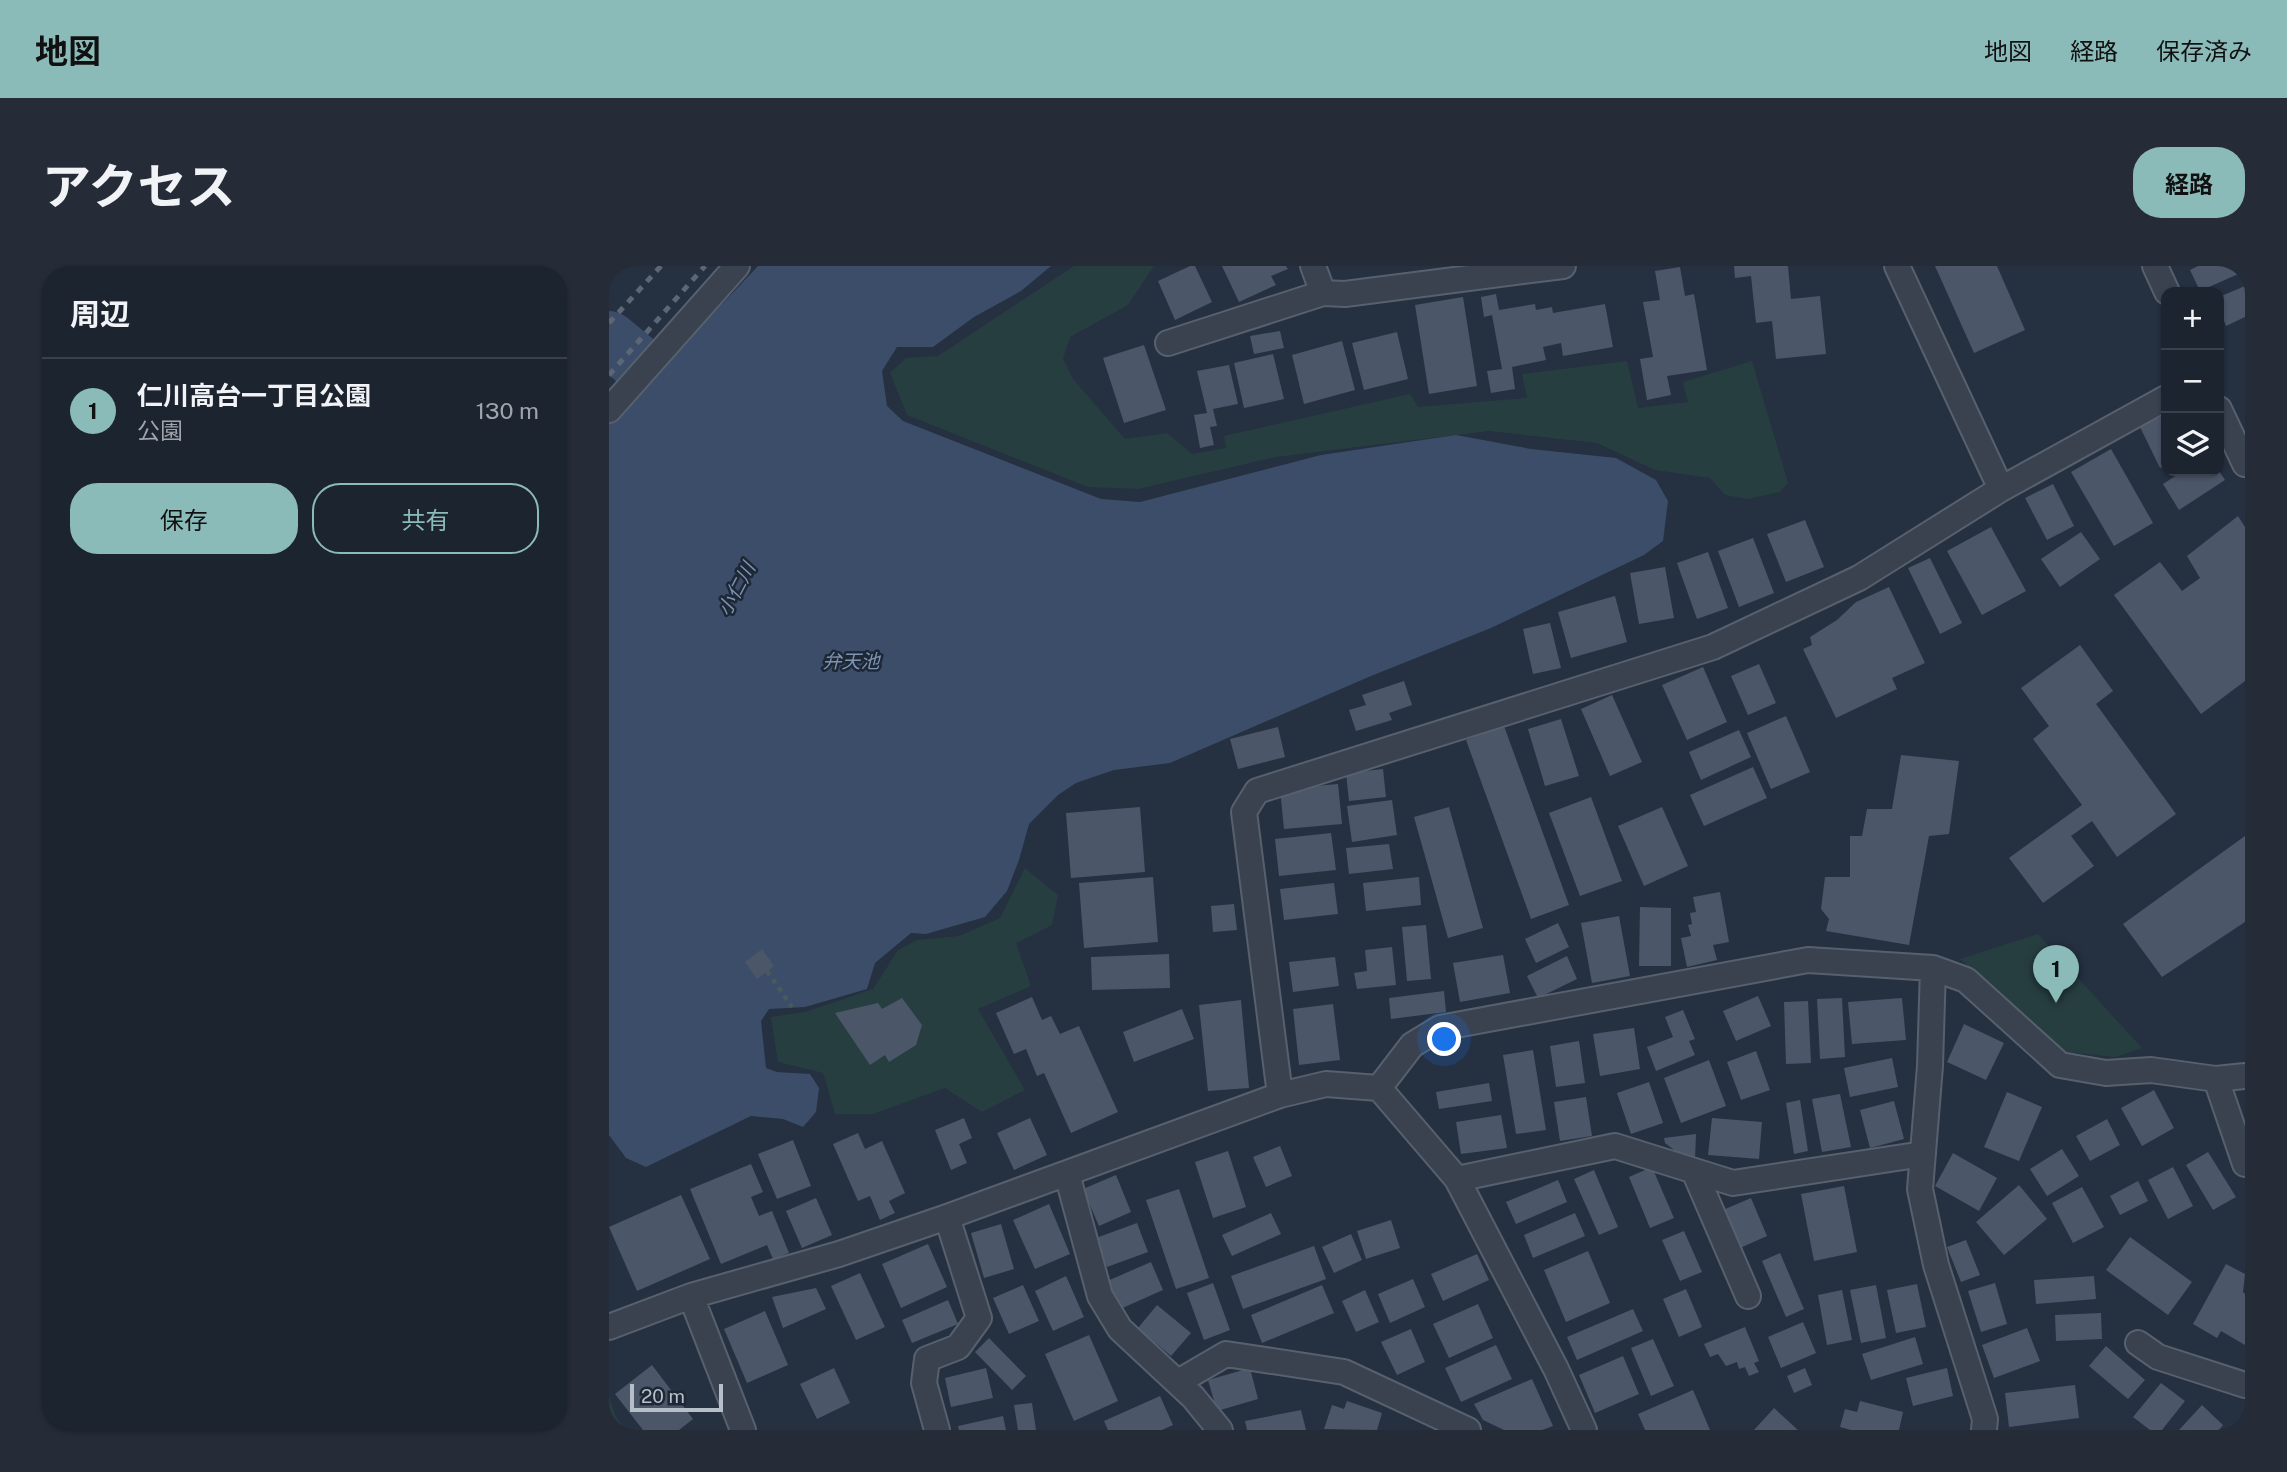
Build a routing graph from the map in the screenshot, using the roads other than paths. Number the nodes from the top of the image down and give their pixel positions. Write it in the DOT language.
graph roads {
  1 [pos="737,266"];
  2 [pos="1313,266"];
  3 [pos="1563,266"];
  4 [pos="1897,266"];
  5 [pos="2155,266"];
  6 [pos="2165,287"];
  7 [pos="1323,293"];
  8 [pos="1168,343"];
  9 [pos="2161,401"];
  10 [pos="613,405"];
  11 [pos="2221,413"];
  12 [pos="2245,464"];
  13 [pos="2001,489"];
  14 [pos="1933,968"];
  15 [pos="2245,1076"];
  16 [pos="2216,1079"];
  17 [pos="1379,1088"];
  18 [pos="1280,1095"];
  19 [pos="1923,1154"];
  20 [pos="2245,1164"];
  21 [pos="1694,1171"];
  22 [pos="1067,1174"];
  23 [pos="1458,1179"];
  24 [pos="947,1217"];
  25 [pos="691,1296"];
  26 [pos="1748,1296"];
  27 [pos="609,1327"];
  28 [pos="2139,1343"];
  29 [pos="1178,1382"];
  30 [pos="2245,1385"];
  31 [pos="743,1430"];
  32 [pos="937,1430"];
  33 [pos="1220,1430"];
  34 [pos="1468,1430"];
  35 [pos="1584,1430"];
  36 [pos="1984,1430"];
  1 -- 10 [label="street"];
  2 -- 7 [label="street"];
  3 -- 7 [label="street"];
  4 -- 13 [label="street"];
  5 -- 6 [label="street"];
  7 -- 8 [label="street"];
  9 -- 13 [label="street"];
  11 -- 12 [label="street"];
  13 -- 18 [label="street"];
  14 -- 16 [label="street"];
  14 -- 17 [label="street"];
  14 -- 19 [label="street"];
  15 -- 16 [label="street"];
  16 -- 20 [label="street"];
  17 -- 18 [label="street"];
  17 -- 23 [label="street"];
  18 -- 22 [label="street"];
  19 -- 21 [label="street"];
  19 -- 36 [label="street"];
  21 -- 23 [label="street"];
  21 -- 26 [label="street"];
  22 -- 24 [label="street"];
  22 -- 29 [label="street"];
  23 -- 35 [label="street"];
  24 -- 25 [label="street"];
  24 -- 32 [label="street"];
  25 -- 27 [label="street"];
  25 -- 31 [label="street"];
  28 -- 30 [label="street"];
  29 -- 33 [label="street"];
  29 -- 34 [label="street"];
}
